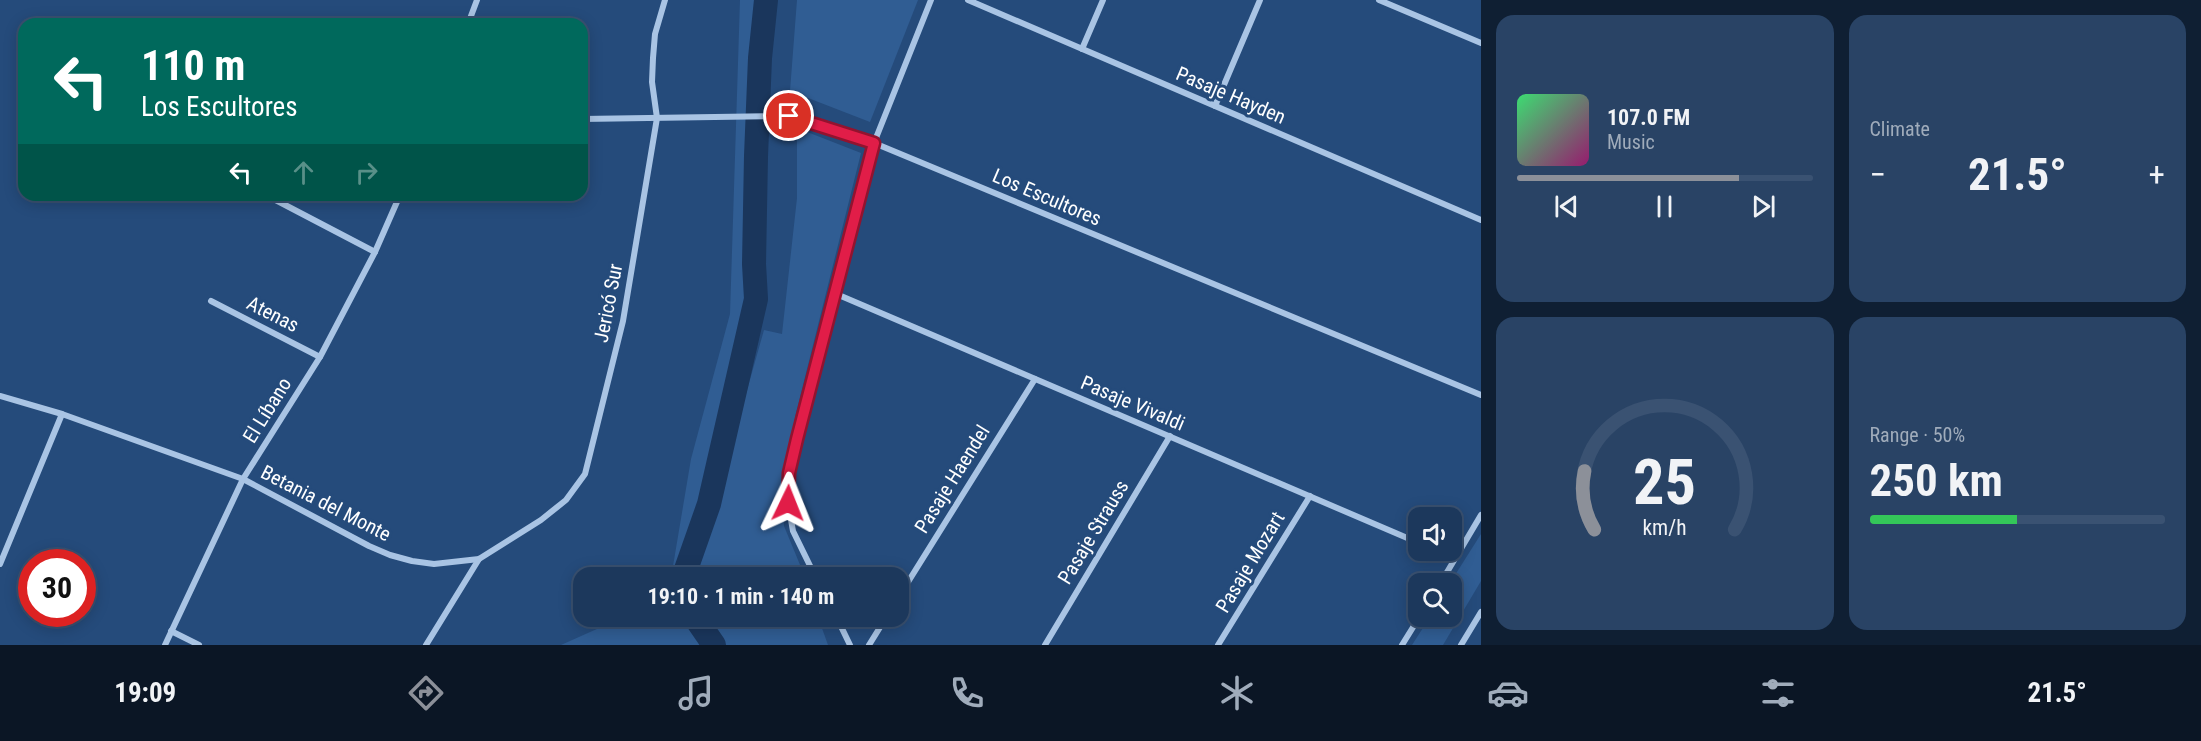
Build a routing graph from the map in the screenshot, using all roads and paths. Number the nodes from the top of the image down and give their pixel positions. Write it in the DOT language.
graph roads {
  1 [pos="477,0"];
  2 [pos="665,0"];
  3 [pos="931,0"];
  4 [pos="968,0"];
  5 [pos="1102,0"];
  6 [pos="1260,0"];
  7 [pos="1379,0"];
  8 [pos="470,18"];
  9 [pos="1481,43"];
  10 [pos="1082,49"];
  11 [pos="1215,106"];
  12 [pos="657,118"];
  13 [pos="588,119"];
  14 [pos="874,143"];
  15 [pos="277,201"];
  16 [pos="397,201"];
  17 [pos="1481,220"];
  18 [pos="375,252"];
  19 [pos="834,293"];
  20 [pos="211,301"];
  21 [pos="320,357"];
  22 [pos="1035,379"];
  23 [pos="1481,395"];
  24 [pos="0,396"];
  25 [pos="62,414"];
  26 [pos="1170,436"];
  27 [pos="243,478"];
  28 [pos="1310,496"];
  29 [pos="1481,515"];
  30 [pos="1408,538"];
  31 [pos="1462,546"];
  32 [pos="2,553"];
  33 [pos="479,560"];
  34 [pos="0,564"];
  35 [pos="811,567"];
  36 [pos="909,580"];
  37 [pos="1481,612"];
  38 [pos="841,627"];
  39 [pos="880,627"];
  40 [pos="1413,627"];
  41 [pos="171,631"];
  42 [pos="165,645"];
  43 [pos="200,645"];
  44 [pos="426,645"];
  45 [pos="849,645"];
  46 [pos="869,645"];
  47 [pos="1045,645"];
  48 [pos="1218,645"];
  49 [pos="1402,645"];
  50 [pos="1461,645"];
  1 -- 8 [label="street"];
  2 -- 12 [label="street, Jericó Sur"];
  3 -- 14 [label="street"];
  4 -- 10 [label="street, Pasaje Hayden"];
  5 -- 10 [label="street"];
  6 -- 11 [label="street"];
  7 -- 9 [label="street"];
  10 -- 11 [label="street, Pasaje Hayden"];
  11 -- 17 [label="street, Pasaje Hayden"];
  12 -- 13 [label="street, Los Escultores"];
  12 -- 14 [label="street, Los Escultores"];
  12 -- 33 [label="street, Jericó Sur"];
  14 -- 19 [label="street"];
  14 -- 23 [label="street, Los Escultores"];
  15 -- 18 [label="street"];
  16 -- 18 [label="street, El Líbano"];
  18 -- 21 [label="street, El Líbano"];
  19 -- 22 [label="street, Pasaje Vivaldi"];
  19 -- 35 [label="street"];
  20 -- 21 [label="street, Atenas"];
  21 -- 27 [label="street, El Líbano"];
  22 -- 26 [label="street, Pasaje Vivaldi"];
  22 -- 36 [label="street, Pasaje Haendel"];
  24 -- 25 [label="street, Betania del Monte"];
  25 -- 27 [label="street, Betania del Monte"];
  25 -- 32 [label="street"];
  26 -- 28 [label="street, Pasaje Vivaldi"];
  26 -- 47 [label="street, Pasaje Strauss"];
  27 -- 33 [label="street, Betania del Monte"];
  27 -- 41 [label="street, El Líbano"];
  28 -- 30 [label="street, Pasaje Vivaldi"];
  28 -- 48 [label="street, Pasaje Mozart"];
  29 -- 31 [label="street"];
  32 -- 34 [label="street"];
  33 -- 44 [label="street"];
  37 -- 50 [label="street"];
  38 -- 45 [label="street"];
  39 -- 46 [label="street"];
  40 -- 49 [label="street"];
  41 -- 42 [label="street, El Líbano"];
  41 -- 43 [label="street"];
}
